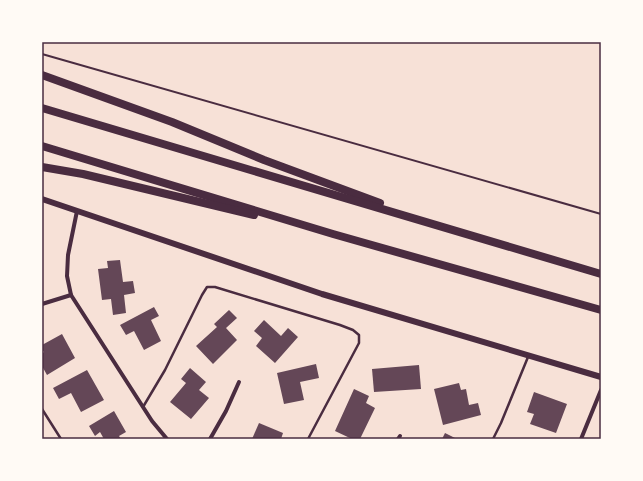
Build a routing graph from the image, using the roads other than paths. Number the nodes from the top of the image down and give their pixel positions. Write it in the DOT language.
graph roads {
  1 [pos="42,75"];
  2 [pos="42,108"];
  3 [pos="42,146"];
  4 [pos="42,167"];
  5 [pos="42,199"];
  6 [pos="77,211"];
  7 [pos="450,229"];
  8 [pos="333,234"];
  9 [pos="601,274"];
  10 [pos="71,295"];
  11 [pos="42,304"];
  12 [pos="601,310"];
  13 [pos="528,355"];
  14 [pos="601,377"];
  15 [pos="239,382"];
  16 [pos="601,390"];
  17 [pos="143,407"];
  18 [pos="42,409"];
  19 [pos="61,439"];
  20 [pos="167,439"];
  21 [pos="210,439"];
  22 [pos="308,439"];
  23 [pos="493,439"];
  24 [pos="581,439"];
  1 -- 7 [label="highway"];
  2 -- 7 [label="highway"];
  3 -- 8 [label="highway"];
  4 -- 8 [label="highway"];
  5 -- 6 [label="main road"];
  6 -- 10 [label="street"];
  6 -- 13 [label="main road"];
  7 -- 9 [label="highway"];
  8 -- 12 [label="highway"];
  10 -- 11 [label="street"];
  10 -- 17 [label="street"];
  13 -- 14 [label="main road"];
  13 -- 23 [label="lane"];
  15 -- 21 [label="street"];
  16 -- 24 [label="street"];
  17 -- 20 [label="street"];
  17 -- 22 [label="lane"];
  18 -- 19 [label="lane"];
}
